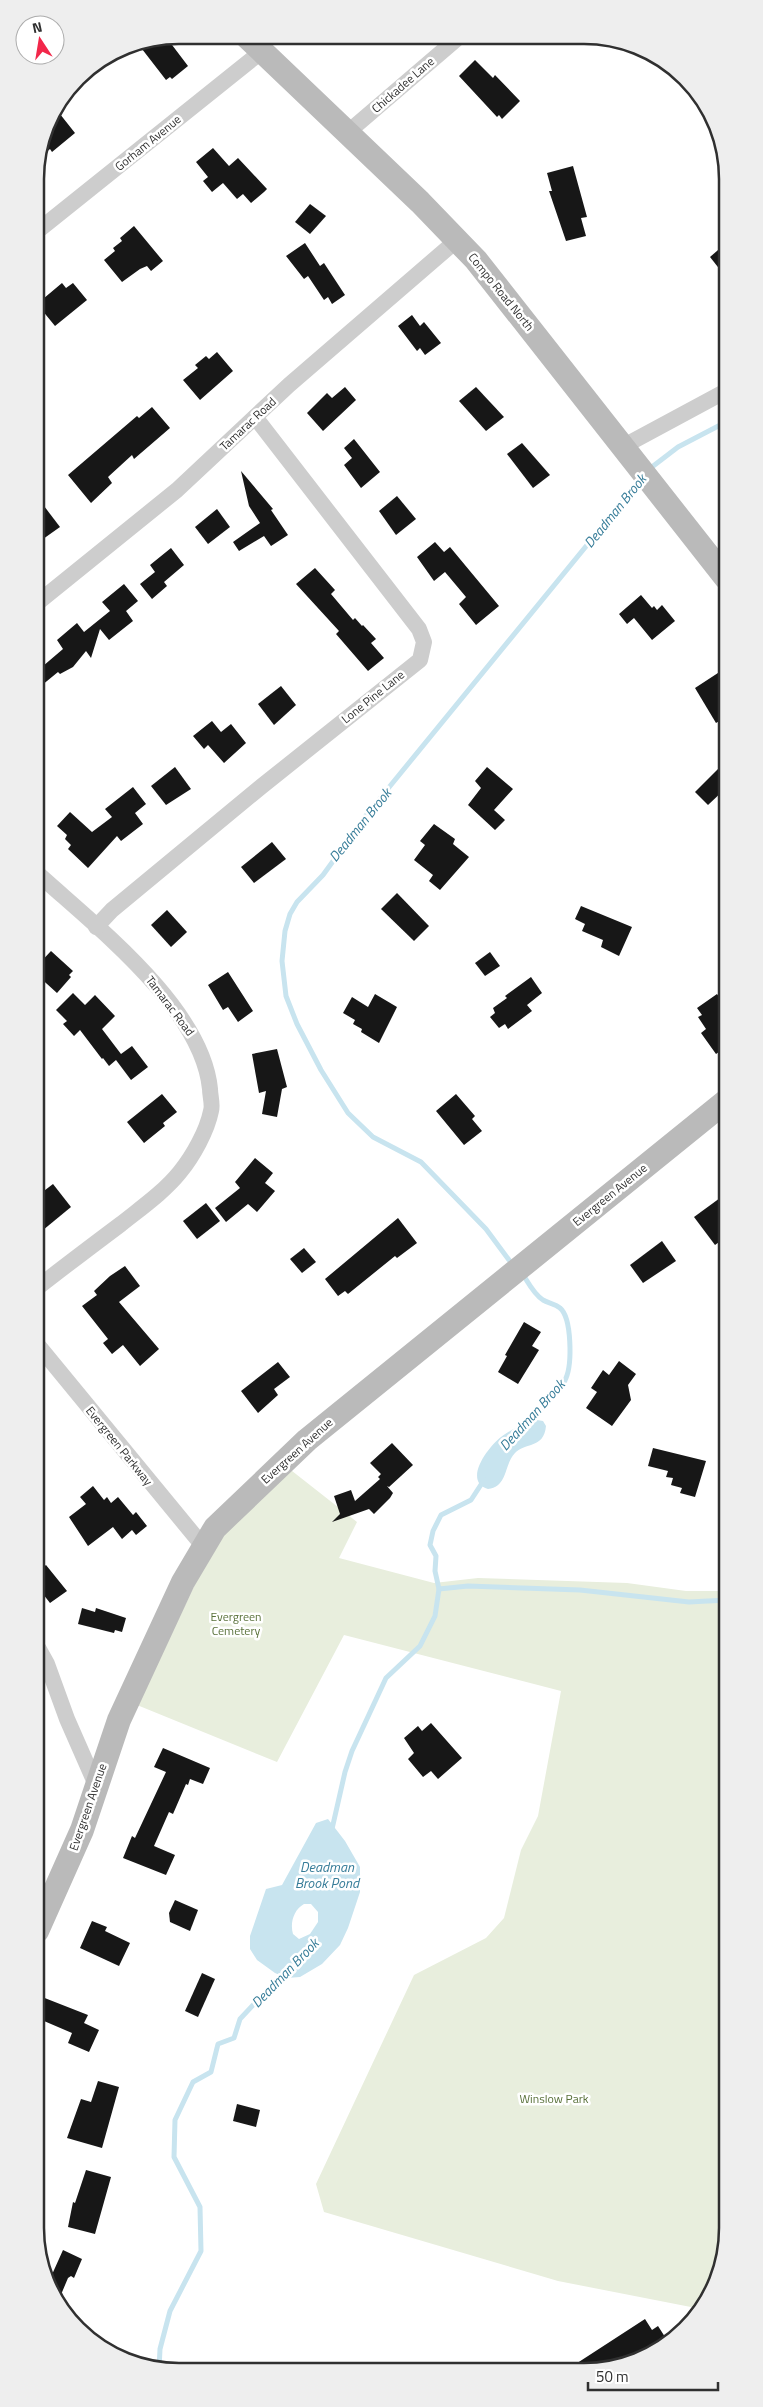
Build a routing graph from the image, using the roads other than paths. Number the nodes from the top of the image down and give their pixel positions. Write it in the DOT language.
graph roads {
  1 [pos="253,44"];
  2 [pos="451,44"];
  3 [pos="261,52"];
  4 [pos="347,133"];
  5 [pos="44,226"];
  6 [pos="457,240"];
  7 [pos="719,395"];
  8 [pos="254,417"];
  9 [pos="622,447"];
  10 [pos="719,569"];
  11 [pos="44,598"];
  12 [pos="44,879"];
  13 [pos="96,926"];
  14 [pos="719,1107"];
  15 [pos="44,1283"];
  16 [pos="44,1353"];
  17 [pos="203,1546"];
  18 [pos="44,1659"];
  19 [pos="96,1785"];
  20 [pos="44,1915"];
  1 -- 3 [label="main road, Compo Road North"];
  2 -- 4 [label="street, Chickadee Lane"];
  3 -- 4 [label="main road, Compo Road North"];
  3 -- 5 [label="street, Gorham Avenue"];
  4 -- 6 [label="main road, Compo Road North"];
  6 -- 8 [label="street, Tamarac Road"];
  6 -- 9 [label="main road, Compo Road North"];
  7 -- 9 [label="street"];
  8 -- 11 [label="street, Tamarac Road"];
  8 -- 13 [label="street, Lone Pine Lane"];
  9 -- 10 [label="main road, Compo Road North"];
  12 -- 13 [label="street, Tamarac Road"];
  13 -- 15 [label="street, Tamarac Road"];
  14 -- 17 [label="main road, Evergreen Avenue"];
  16 -- 17 [label="street, Evergreen Parkway"];
  17 -- 19 [label="main road, Evergreen Avenue"];
  18 -- 19 [label="street"];
  19 -- 20 [label="main road, Evergreen Avenue"];
}
